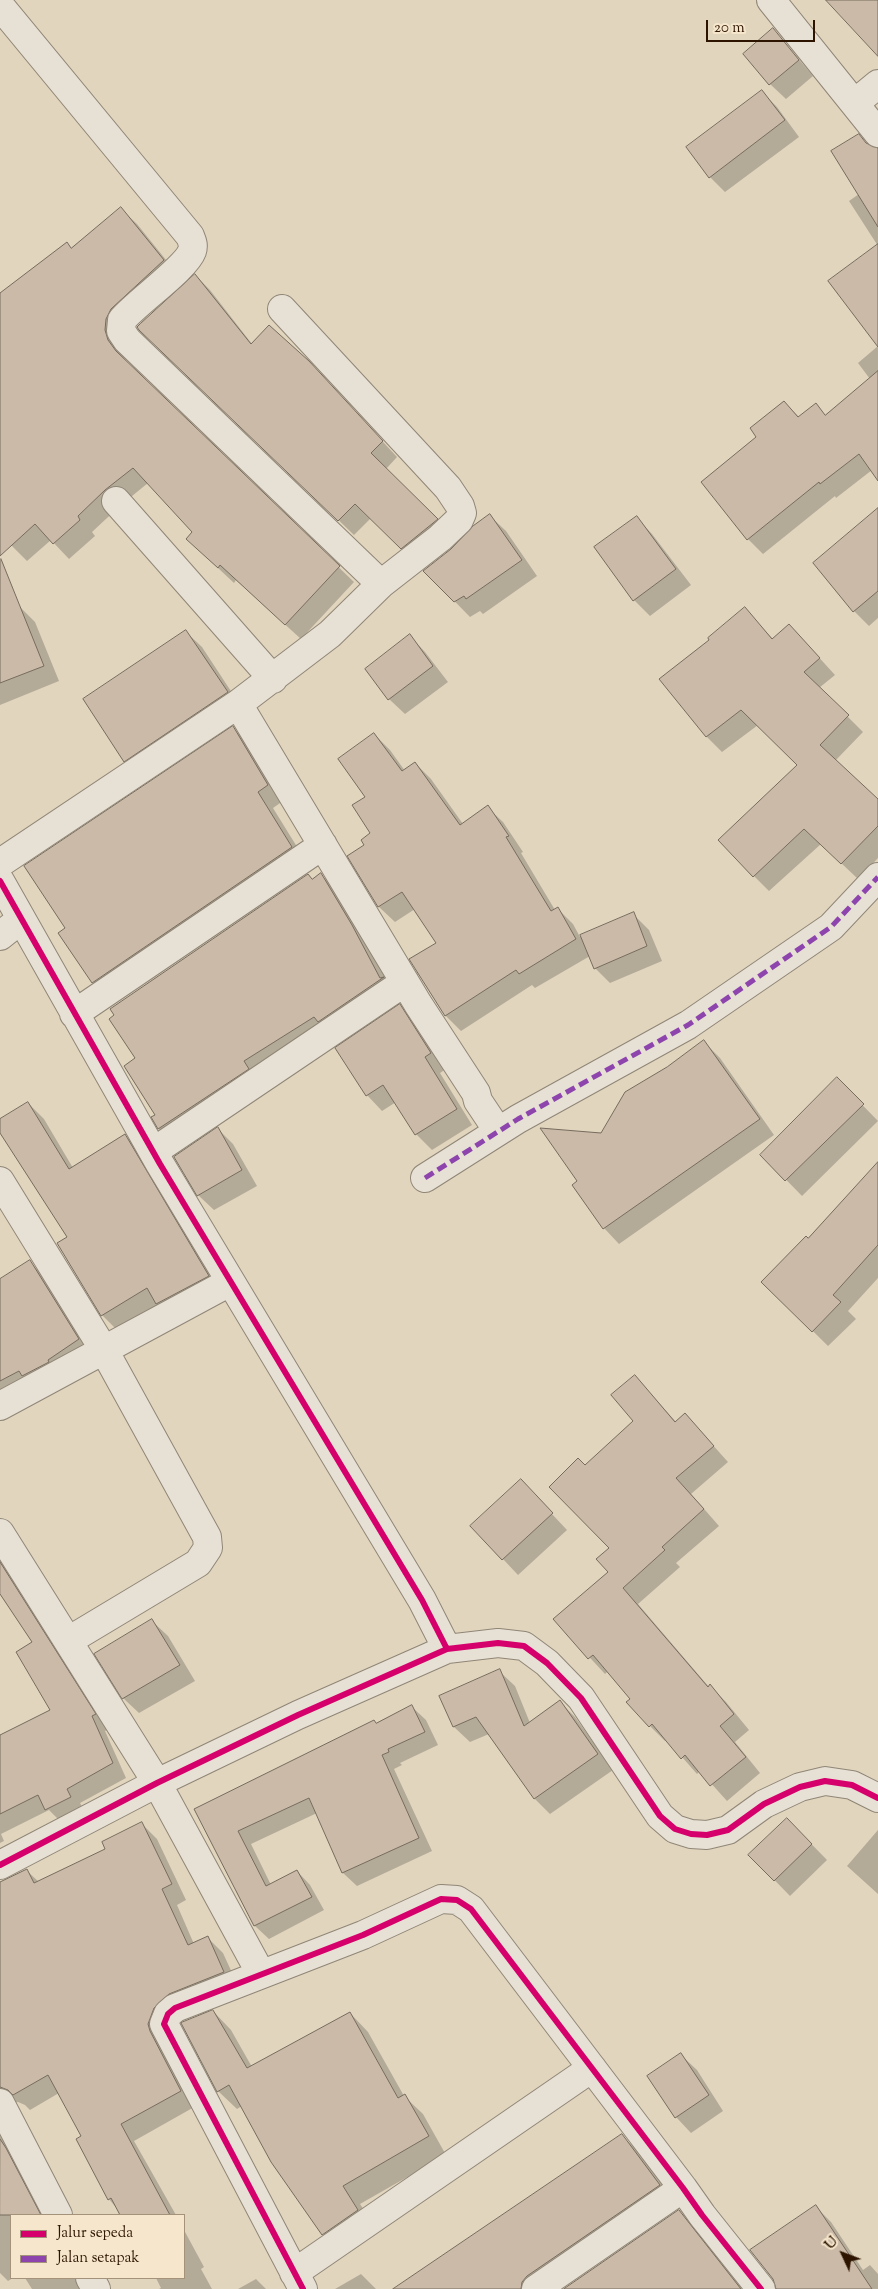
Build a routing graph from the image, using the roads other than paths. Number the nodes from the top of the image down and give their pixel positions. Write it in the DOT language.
graph roads {
  1 [pos="771,0"];
  2 [pos="1,7"];
  3 [pos="878,84"];
  4 [pos="855,103"];
  5 [pos="878,134"];
  6 [pos="282,309"];
  7 [pos="116,501"];
  8 [pos="381,584"];
  9 [pos="273,679"];
  10 [pos="238,704"];
  11 [pos="323,845"];
  12 [pos="0,863"];
  13 [pos="878,877"];
  14 [pos="0,881"];
  15 [pos="10,928"];
  16 [pos="405,982"];
  17 [pos="74,1014"];
  18 [pos="498,1131"];
  19 [pos="153,1152"];
  20 [pos="425,1178"];
  21 [pos="0,1181"];
  22 [pos="230,1282"];
  23 [pos="104,1350"];
  24 [pos="0,1406"];
  25 [pos="0,1533"];
  26 [pos="68,1641"];
  27 [pos="447,1649"];
  28 [pos="157,1783"];
  29 [pos="878,1798"];
  30 [pos="0,1865"];
  31 [pos="261,1974"];
  32 [pos="592,2068"];
  33 [pos="0,2103"];
  34 [pos="684,2188"];
  35 [pos="57,2214"];
  36 [pos="298,2281"];
  37 [pos="536,2289"];
  38 [pos="761,2289"];
  1 -- 4 [label="street"];
  2 -- 8 [label="street"];
  3 -- 4 [label="street"];
  4 -- 5 [label="street"];
  6 -- 8 [label="street"];
  7 -- 9 [label="street"];
  8 -- 9 [label="street"];
  9 -- 10 [label="street"];
  10 -- 11 [label="street"];
  10 -- 12 [label="street"];
  11 -- 16 [label="street"];
  11 -- 17 [label="street"];
  13 -- 18 [label="street"];
  14 -- 15 [label="street"];
  15 -- 17 [label="street"];
  16 -- 18 [label="street"];
  16 -- 19 [label="street"];
  17 -- 19 [label="street"];
  18 -- 20 [label="street"];
  19 -- 22 [label="street"];
  21 -- 23 [label="street"];
  22 -- 23 [label="street"];
  22 -- 27 [label="street"];
  23 -- 24 [label="street"];
  23 -- 26 [label="street"];
  25 -- 26 [label="street"];
  26 -- 28 [label="street"];
  27 -- 28 [label="street"];
  27 -- 29 [label="street"];
  28 -- 30 [label="street"];
  28 -- 31 [label="street"];
  31 -- 32 [label="street"];
  31 -- 36 [label="street"];
  32 -- 34 [label="street"];
  32 -- 36 [label="street"];
  33 -- 35 [label="street"];
  34 -- 37 [label="street"];
  34 -- 38 [label="street"];
}
